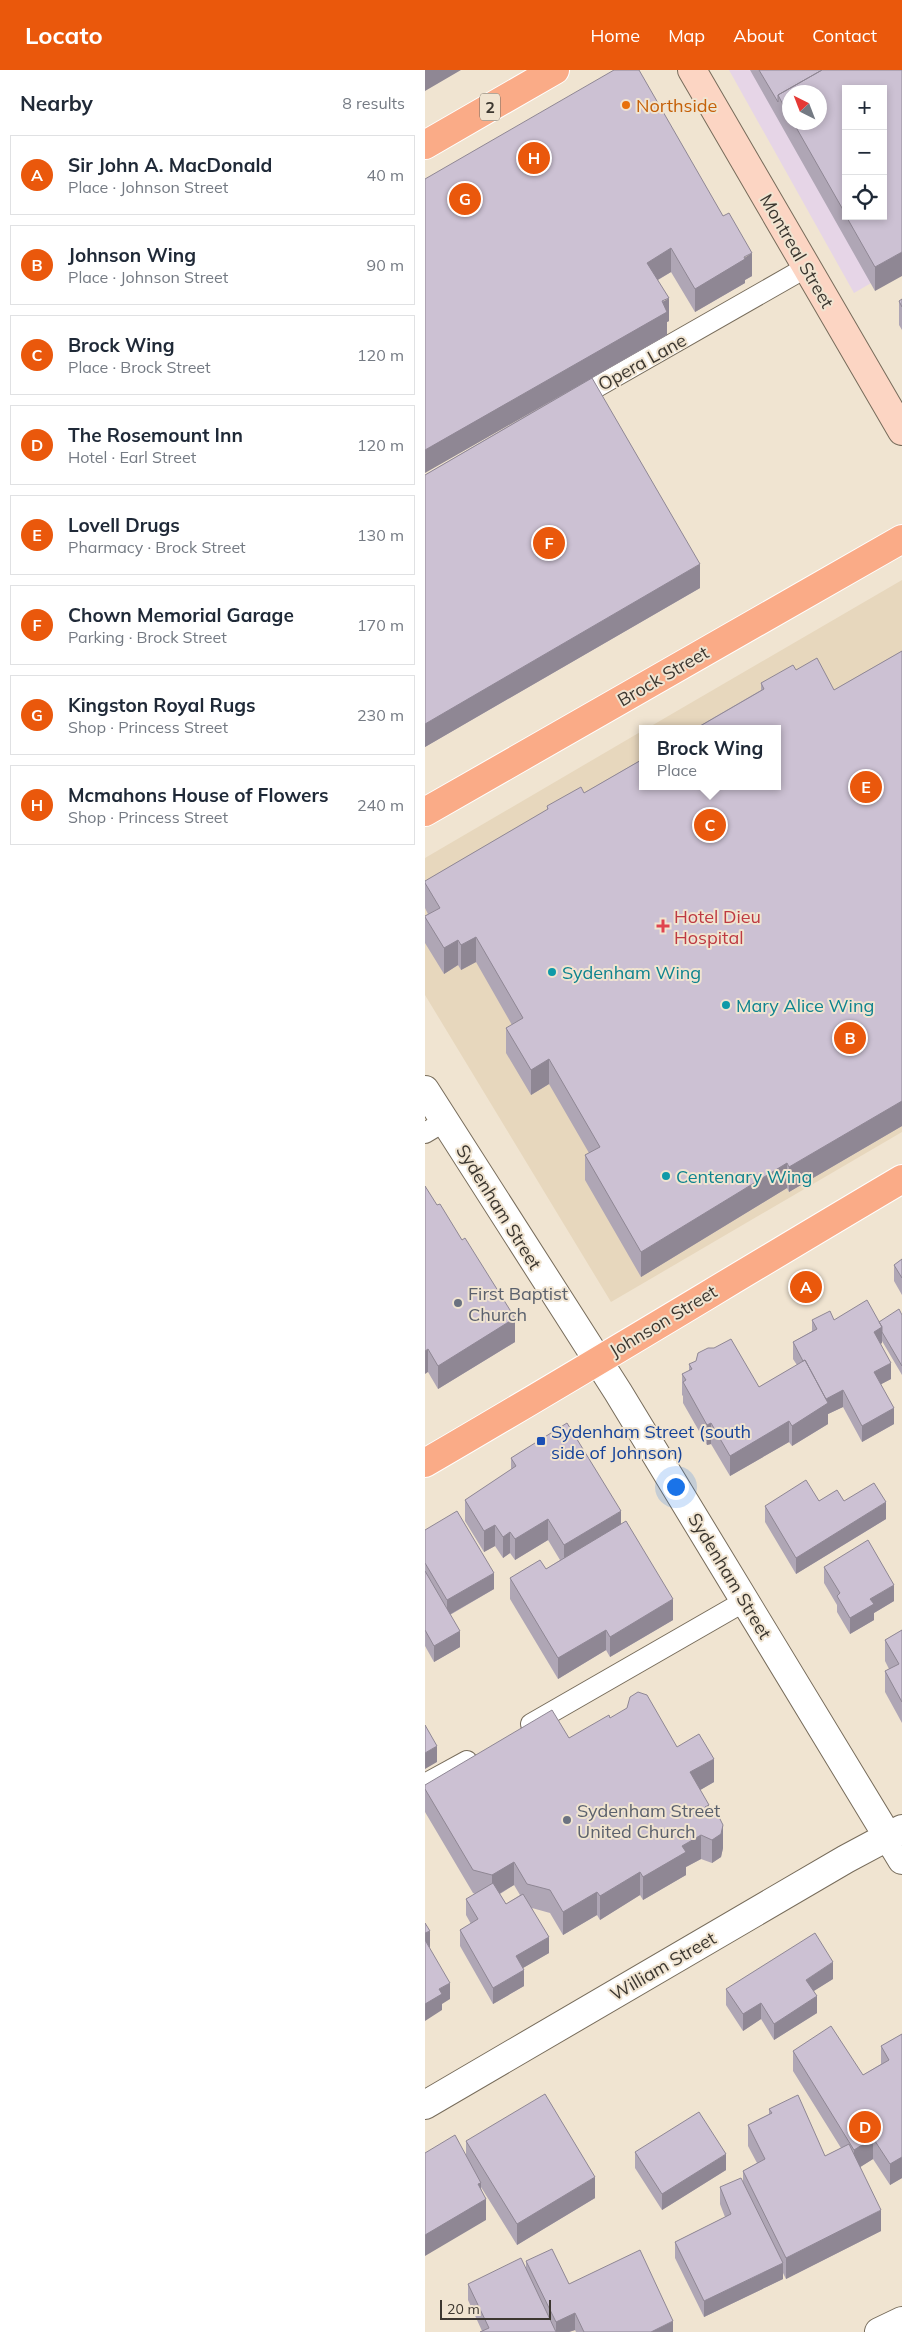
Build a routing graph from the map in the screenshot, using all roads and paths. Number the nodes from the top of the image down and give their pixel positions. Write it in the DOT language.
graph roads {
  1 [pos="555,70"];
  2 [pos="692,70"];
  3 [pos="425,145"];
  4 [pos="807,267"];
  5 [pos="555,412"];
  6 [pos="902,431"];
  7 [pos="902,539"];
  8 [pos="425,812"];
  9 [pos="425,1090"];
  10 [pos="435,1127"];
  11 [pos="902,1179"];
  12 [pos="597,1361"];
  13 [pos="425,1463"];
  14 [pos="745,1601"];
  15 [pos="511,1735"];
  16 [pos="485,1750"];
  17 [pos="425,1784"];
  18 [pos="895,1833"];
  19 [pos="902,1860"];
  20 [pos="425,2105"];
  21 [pos="902,2321"];
  22 [pos="879,2332"];
  1 -- 3 [label="main road, 2"];
  2 -- 4 [label="main road, Montreal Street"];
  4 -- 5 [label="lane, Opera Lane"];
  4 -- 6 [label="main road, Montreal Street"];
  7 -- 8 [label="main road, Brock Street"];
  9 -- 10 [label="street, Sydenham Street"];
  10 -- 12 [label="street, Sydenham Street"];
  11 -- 12 [label="main road, Johnson Street"];
  12 -- 13 [label="main road, Johnson Street"];
  12 -- 14 [label="street, Sydenham Street"];
  14 -- 15 [label="lane"];
  14 -- 18 [label="street, Sydenham Street"];
  16 -- 17 [label="lane"];
  18 -- 19 [label="street, Sydenham Street"];
  18 -- 20 [label="street, William Street"];
  21 -- 22 [label="street"];
}
